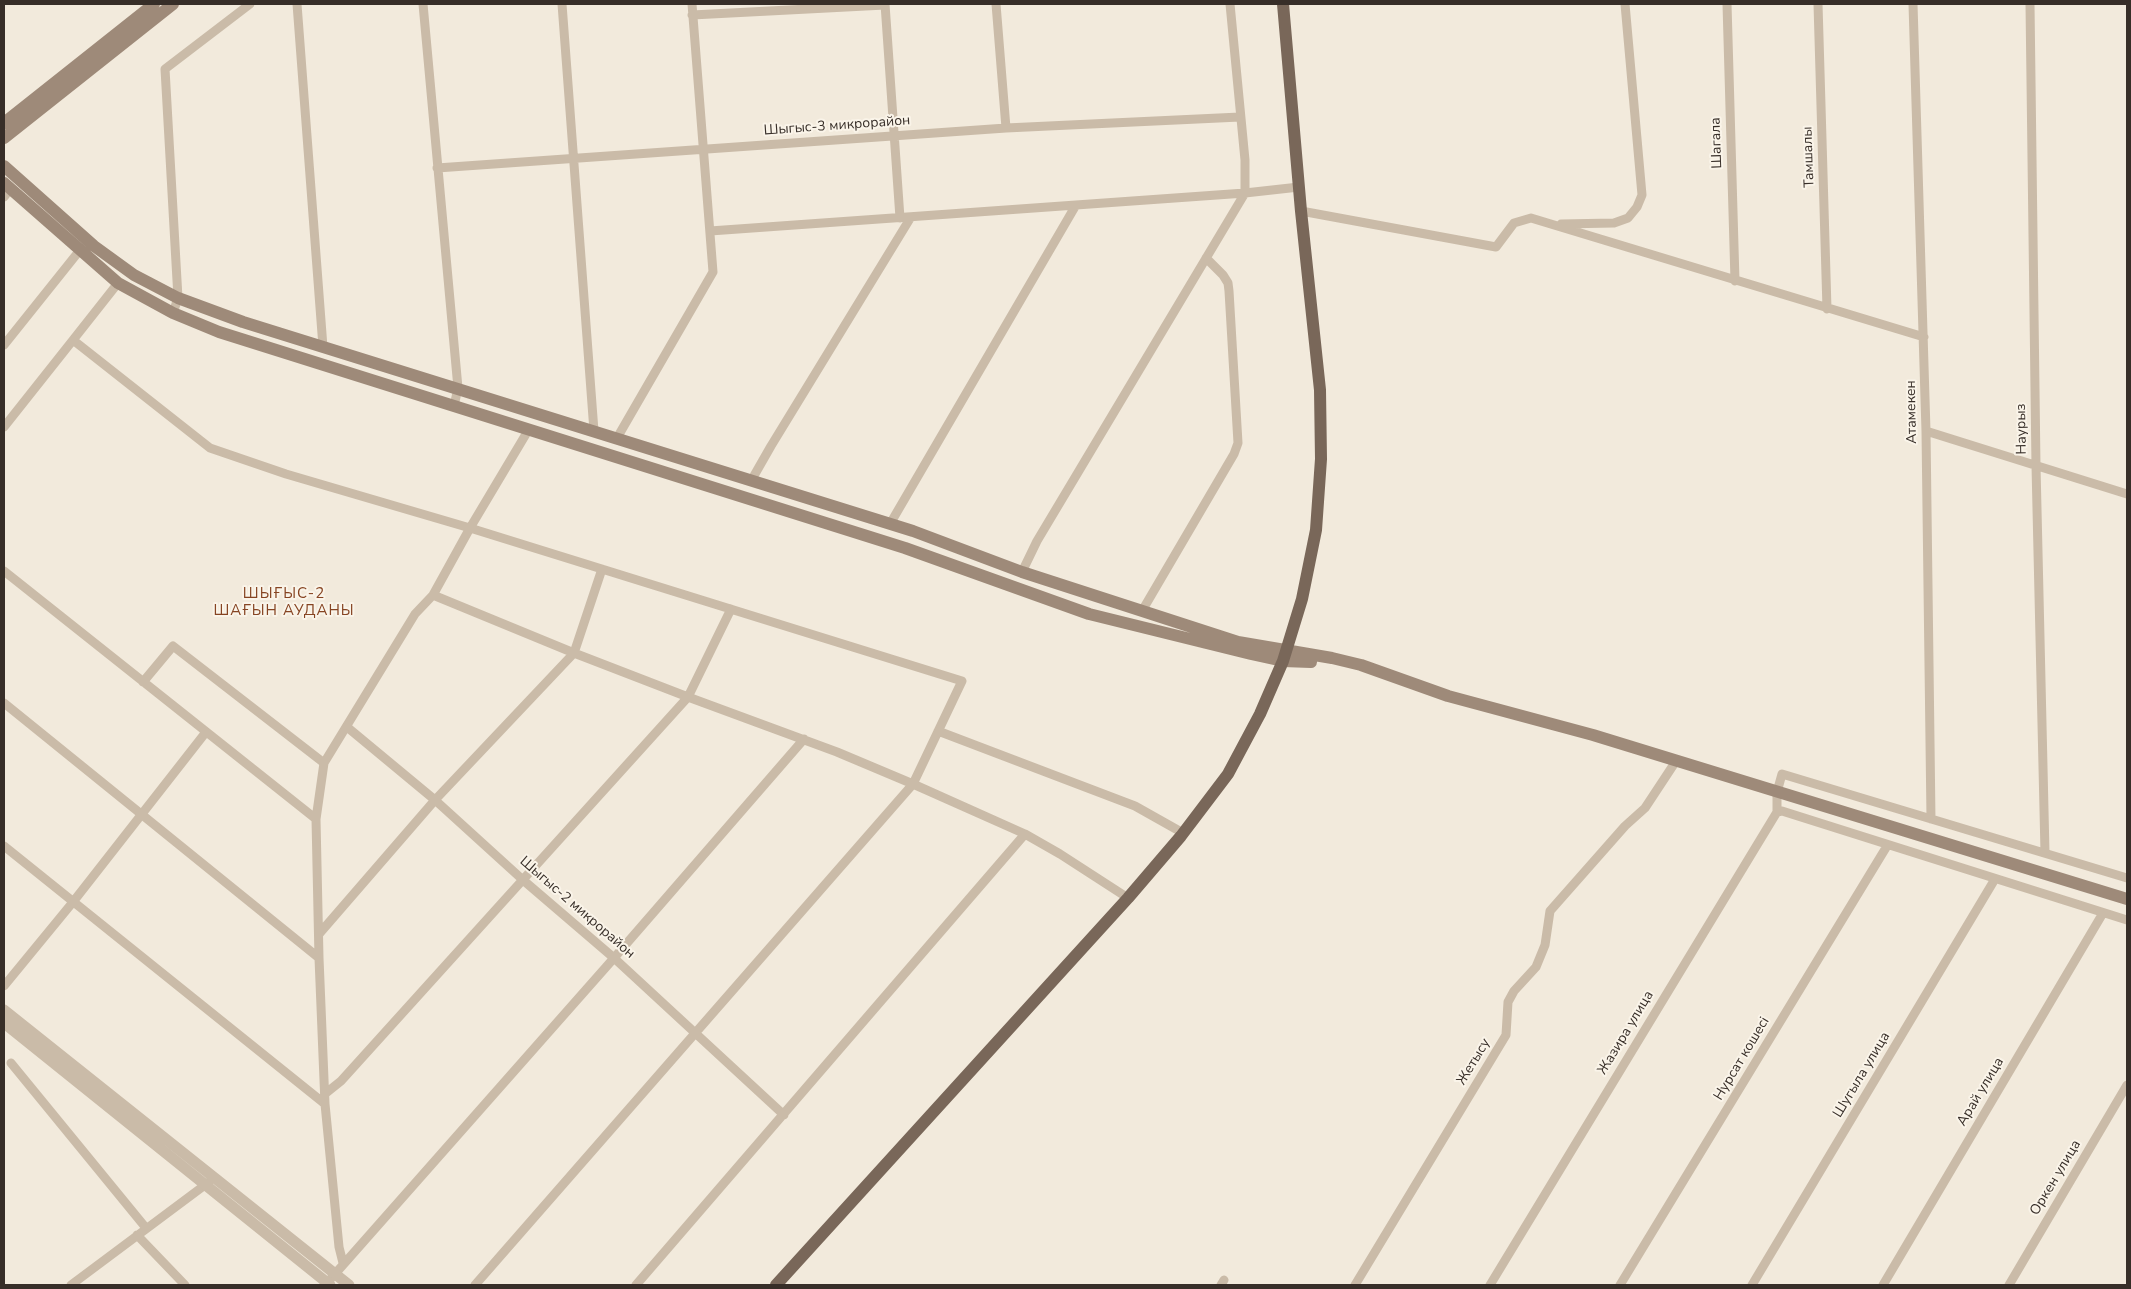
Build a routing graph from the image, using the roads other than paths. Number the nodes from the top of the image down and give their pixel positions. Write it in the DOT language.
graph roads {
  1 [pos="154,4"];
  2 [pos="173,4"];
  3 [pos="250,4"];
  4 [pos="297,4"];
  5 [pos="423,4"];
  6 [pos="562,4"];
  7 [pos="692,4"];
  8 [pos="885,4"];
  9 [pos="996,4"];
  10 [pos="1003,4"];
  11 [pos="1230,4"];
  12 [pos="1283,4"];
  13 [pos="1625,4"];
  14 [pos="1727,4"];
  15 [pos="1818,4"];
  16 [pos="1914,4"];
  17 [pos="2030,4"];
  18 [pos="692,15"];
  19 [pos="1240,117"];
  20 [pos="4,123"];
  21 [pos="1006,128"];
  22 [pos="894,136"];
  23 [pos="4,138"];
  24 [pos="703,149"];
  25 [pos="573,158"];
  26 [pos="4,166"];
  27 [pos="437,168"];
  28 [pos="1299,187"];
  29 [pos="6,189"];
  30 [pos="1245,194"];
  31 [pos="1076,205"];
  32 [pos="1301,210"];
  33 [pos="910,217"];
  34 [pos="900,218"];
  35 [pos="1552,225"];
  36 [pos="710,231"];
  37 [pos="80,250"];
  38 [pos="1206,258"];
  39 [pos="1735,281"];
  40 [pos="118,283"];
  41 [pos="178,298"];
  42 [pos="1827,309"];
  43 [pos="173,313"];
  44 [pos="1924,337"];
  45 [pos="73,340"];
  46 [pos="4,345"];
  47 [pos="322,347"];
  48 [pos="458,388"];
  49 [pos="454,406"];
  50 [pos="4,427"];
  51 [pos="529,429"];
  52 [pos="594,431"];
  53 [pos="1926,431"];
  54 [pos="617,438"];
  55 [pos="2036,466"];
  56 [pos="751,481"];
  57 [pos="2127,494"];
  58 [pos="890,524"];
  59 [pos="470,528"];
  60 [pos="913,530"];
  61 [pos="905,548"];
  62 [pos="602,569"];
  63 [pos="4,570"];
  64 [pos="1022,572"];
  65 [pos="433,594"];
  66 [pos="731,609"];
  67 [pos="1142,611"];
  68 [pos="574,653"];
  69 [pos="1285,656"];
  70 [pos="144,682"];
  71 [pos="688,697"];
  72 [pos="4,703"];
  73 [pos="347,727"];
  74 [pos="938,731"];
  75 [pos="206,732"];
  76 [pos="804,739"];
  77 [pos="1676,761"];
  78 [pos="324,763"];
  79 [pos="914,784"];
  80 [pos="1777,792"];
  81 [pos="435,800"];
  82 [pos="1777,812"];
  83 [pos="141,813"];
  84 [pos="316,819"];
  85 [pos="1931,819"];
  86 [pos="1183,833"];
  87 [pos="1025,834"];
  88 [pos="4,846"];
  89 [pos="1887,846"];
  90 [pos="2045,853"];
  91 [pos="2127,878"];
  92 [pos="523,880"];
  93 [pos="1996,880"];
  94 [pos="1128,898"];
  95 [pos="2127,899"];
  96 [pos="73,902"];
  97 [pos="2103,913"];
  98 [pos="2127,920"];
  99 [pos="319,934"];
  100 [pos="319,958"];
  101 [pos="614,958"];
  102 [pos="4,986"];
  103 [pos="4,1010"];
  104 [pos="4,1023"];
  105 [pos="696,1034"];
  106 [pos="11,1063"];
  107 [pos="2127,1085"];
  108 [pos="326,1093"];
  109 [pos="325,1104"];
  110 [pos="784,1116"];
  111 [pos="210,1181"];
  112 [pos="146,1228"];
  113 [pos="137,1235"];
  114 [pos="343,1263"];
  115 [pos="334,1273"];
  116 [pos="328,1284"];
  117 [pos="71,1285"];
  118 [pos="185,1285"];
  119 [pos="349,1285"];
  120 [pos="475,1285"];
  121 [pos="636,1285"];
  122 [pos="776,1285"];
  123 [pos="1355,1285"];
  124 [pos="1490,1285"];
  125 [pos="1620,1285"];
  126 [pos="1752,1285"];
  127 [pos="1883,1285"];
  128 [pos="2009,1285"];
  1 -- 20 [label="main road"];
  2 -- 23 [label="main road"];
  3 -- 41 [label="street"];
  4 -- 47 [label="street"];
  5 -- 27 [label="street"];
  6 -- 25 [label="street"];
  7 -- 18 [label="street"];
  8 -- 18 [label="street"];
  8 -- 22 [label="street"];
  9 -- 10 [label="street"];
  9 -- 21 [label="street"];
  11 -- 19 [label="street"];
  12 -- 28 [label="main road"];
  13 -- 35 [label="street"];
  14 -- 39 [label="street, Шагала"];
  15 -- 42 [label="street, Тамшалы"];
  16 -- 44 [label="street, Атамекен"];
  17 -- 55 [label="street, Наурыз"];
  18 -- 24 [label="street"];
  19 -- 21 [label="street, Шыгыс-3 микрорайон"];
  19 -- 30 [label="street"];
  21 -- 22 [label="street, Шыгыс-3 микрорайон"];
  22 -- 24 [label="street, Шыгыс-3 микрорайон"];
  22 -- 34 [label="street"];
  24 -- 25 [label="street, Шыгыс-3 микрорайон"];
  24 -- 36 [label="street"];
  25 -- 27 [label="street, Шыгыс-3 микрорайон"];
  25 -- 52 [label="street"];
  26 -- 41 [label="main road"];
  27 -- 48 [label="street"];
  28 -- 30 [label="street"];
  28 -- 32 [label="main road"];
  29 -- 37 [label="main road"];
  30 -- 31 [label="street"];
  30 -- 38 [label="street"];
  31 -- 33 [label="street"];
  31 -- 58 [label="street"];
  32 -- 35 [label="street"];
  32 -- 69 [label="main road"];
  33 -- 34 [label="street"];
  33 -- 56 [label="street"];
  34 -- 36 [label="street"];
  35 -- 39 [label="street"];
  36 -- 54 [label="street"];
  37 -- 40 [label="main road"];
  37 -- 46 [label="street"];
  38 -- 64 [label="street"];
  38 -- 67 [label="street"];
  39 -- 42 [label="street"];
  40 -- 43 [label="main road"];
  40 -- 45 [label="street"];
  41 -- 43 [label="street"];
  41 -- 47 [label="main road"];
  42 -- 44 [label="street"];
  43 -- 49 [label="main road"];
  44 -- 53 [label="street, Атамекен"];
  45 -- 50 [label="street"];
  45 -- 59 [label="street"];
  47 -- 48 [label="main road"];
  48 -- 49 [label="street"];
  48 -- 52 [label="main road"];
  49 -- 51 [label="main road"];
  51 -- 59 [label="street"];
  51 -- 61 [label="main road"];
  52 -- 54 [label="main road"];
  53 -- 55 [label="street"];
  53 -- 85 [label="street, Атамекен"];
  54 -- 56 [label="main road"];
  55 -- 57 [label="street"];
  55 -- 90 [label="street, Наурыз"];
  56 -- 58 [label="main road"];
  58 -- 60 [label="main road"];
  59 -- 62 [label="street"];
  59 -- 65 [label="street"];
  60 -- 61 [label="main road"];
  60 -- 64 [label="main road"];
  61 -- 69 [label="main road"];
  62 -- 66 [label="street"];
  62 -- 68 [label="street"];
  63 -- 70 [label="street"];
  64 -- 67 [label="main road"];
  65 -- 68 [label="street"];
  65 -- 73 [label="street"];
  66 -- 71 [label="street"];
  66 -- 74 [label="street"];
  67 -- 69 [label="main road"];
  68 -- 71 [label="street"];
  68 -- 81 [label="street"];
  69 -- 77 [label="main road"];
  69 -- 86 [label="main road"];
  70 -- 75 [label="street"];
  70 -- 78 [label="street"];
  71 -- 76 [label="street"];
  71 -- 92 [label="street"];
  72 -- 83 [label="street"];
  73 -- 78 [label="street"];
  73 -- 81 [label="street, Шыгыс-2 микрорайон"];
  74 -- 79 [label="street"];
  74 -- 86 [label="street"];
  75 -- 83 [label="street"];
  75 -- 84 [label="street"];
  76 -- 79 [label="street"];
  76 -- 101 [label="street"];
  77 -- 80 [label="main road"];
  77 -- 123 [label="street, Жетысу"];
  78 -- 84 [label="street"];
  79 -- 87 [label="street"];
  79 -- 105 [label="street"];
  80 -- 82 [label="street"];
  80 -- 85 [label="street"];
  80 -- 95 [label="main road"];
  81 -- 92 [label="street, Шыгыс-2 микрорайон"];
  81 -- 99 [label="street"];
  82 -- 89 [label="street"];
  82 -- 124 [label="street, Жазира улица"];
  83 -- 96 [label="street"];
  83 -- 100 [label="street"];
  84 -- 99 [label="street"];
  85 -- 90 [label="street"];
  86 -- 94 [label="main road"];
  87 -- 94 [label="street"];
  87 -- 110 [label="street"];
  88 -- 96 [label="street"];
  89 -- 93 [label="street"];
  89 -- 125 [label="street, Нурсат кошесi"];
  90 -- 91 [label="street"];
  92 -- 101 [label="street, Шыгыс-2 микрорайон"];
  92 -- 108 [label="street"];
  93 -- 97 [label="street"];
  93 -- 126 [label="street, Шугыла улица"];
  94 -- 122 [label="main road"];
  96 -- 102 [label="street"];
  96 -- 109 [label="street"];
  97 -- 98 [label="street"];
  97 -- 127 [label="street, Арай улица"];
  99 -- 100 [label="street"];
  100 -- 108 [label="street"];
  101 -- 105 [label="street, Шыгыс-2 микрорайон"];
  101 -- 114 [label="street"];
  103 -- 111 [label="street"];
  104 -- 111 [label="street"];
  105 -- 110 [label="street, Шыгыс-2 микрорайон"];
  105 -- 120 [label="street"];
  106 -- 112 [label="street"];
  107 -- 128 [label="street, Оркен улица"];
  108 -- 109 [label="street"];
  109 -- 114 [label="street"];
  110 -- 121 [label="street"];
  111 -- 112 [label="street"];
  111 -- 115 [label="street"];
  111 -- 116 [label="street"];
  112 -- 113 [label="street"];
  113 -- 117 [label="street"];
  113 -- 118 [label="street"];
  114 -- 115 [label="street"];
  115 -- 116 [label="street"];
  115 -- 119 [label="street"];
}
